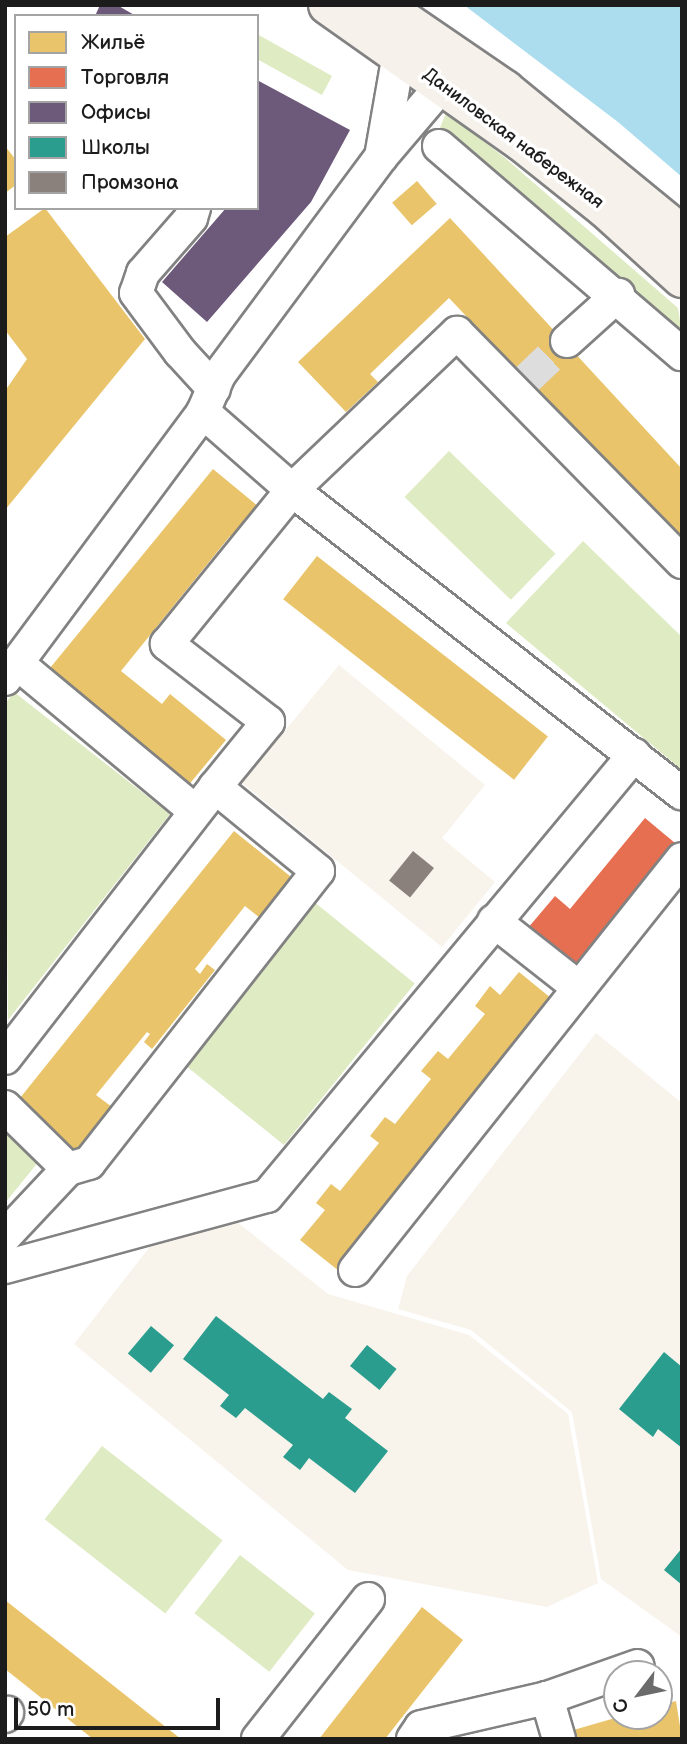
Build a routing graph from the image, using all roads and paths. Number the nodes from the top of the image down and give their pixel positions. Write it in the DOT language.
graph roads {
  1 [pos="381,5"];
  2 [pos="332,8"];
  3 [pos="399,54"];
  4 [pos="442,85"];
  5 [pos="439,146"];
  6 [pos="381,157"];
  7 [pos="193,210"];
  8 [pos="682,235"];
  9 [pos="682,278"];
  10 [pos="618,295"];
  11 [pos="567,341"];
  12 [pos="682,354"];
  13 [pos="208,401"];
  14 [pos="292,490"];
  15 [pos="682,562"];
  16 [pos="11,671"];
  17 [pos="634,755"];
  18 [pos="682,794"];
  19 [pos="205,799"];
  20 [pos="682,859"];
  21 [pos="494,921"];
  22 [pos="579,988"];
  23 [pos="7,1052"];
  24 [pos="5,1107"];
  25 [pos="68,1170"];
  26 [pos="5,1236"];
  27 [pos="5,1266"];
  28 [pos="355,1270"];
  29 [pos="369,1599"];
  30 [pos="603,1678"];
  31 [pos="547,1698"];
  32 [pos="258,1739"];
  33 [pos="413,1739"];
  34 [pos="559,1739"];
  1 -- 8 [label="main road, Даниловская набережная"];
  2 -- 3 [label="main road, Даниловская набережная"];
  3 -- 4 [label="main road, Даниловская набережная"];
  3 -- 6 [label="street"];
  4 -- 6 [label="street"];
  4 -- 9 [label="main road, Даниловская набережная"];
  5 -- 10 [label="street"];
  6 -- 13 [label="street"];
  7 -- 13 [label="street"];
  10 -- 11 [label="street"];
  10 -- 12 [label="street"];
  13 -- 14 [label="street"];
  13 -- 16 [label="street"];
  14 -- 15 [label="street"];
  14 -- 17 [label="street"];
  14 -- 19 [label="street"];
  16 -- 19 [label="street"];
  17 -- 18 [label="street"];
  17 -- 21 [label="street"];
  19 -- 23 [label="street"];
  19 -- 25 [label="street"];
  20 -- 22 [label="street"];
  21 -- 22 [label="street"];
  21 -- 27 [label="street"];
  22 -- 28 [label="street"];
  24 -- 25 [label="street"];
  25 -- 26 [label="street"];
  29 -- 32 [label="street"];
  30 -- 31 [label="street"];
  31 -- 33 [label="street"];
  31 -- 34 [label="street"];
}
